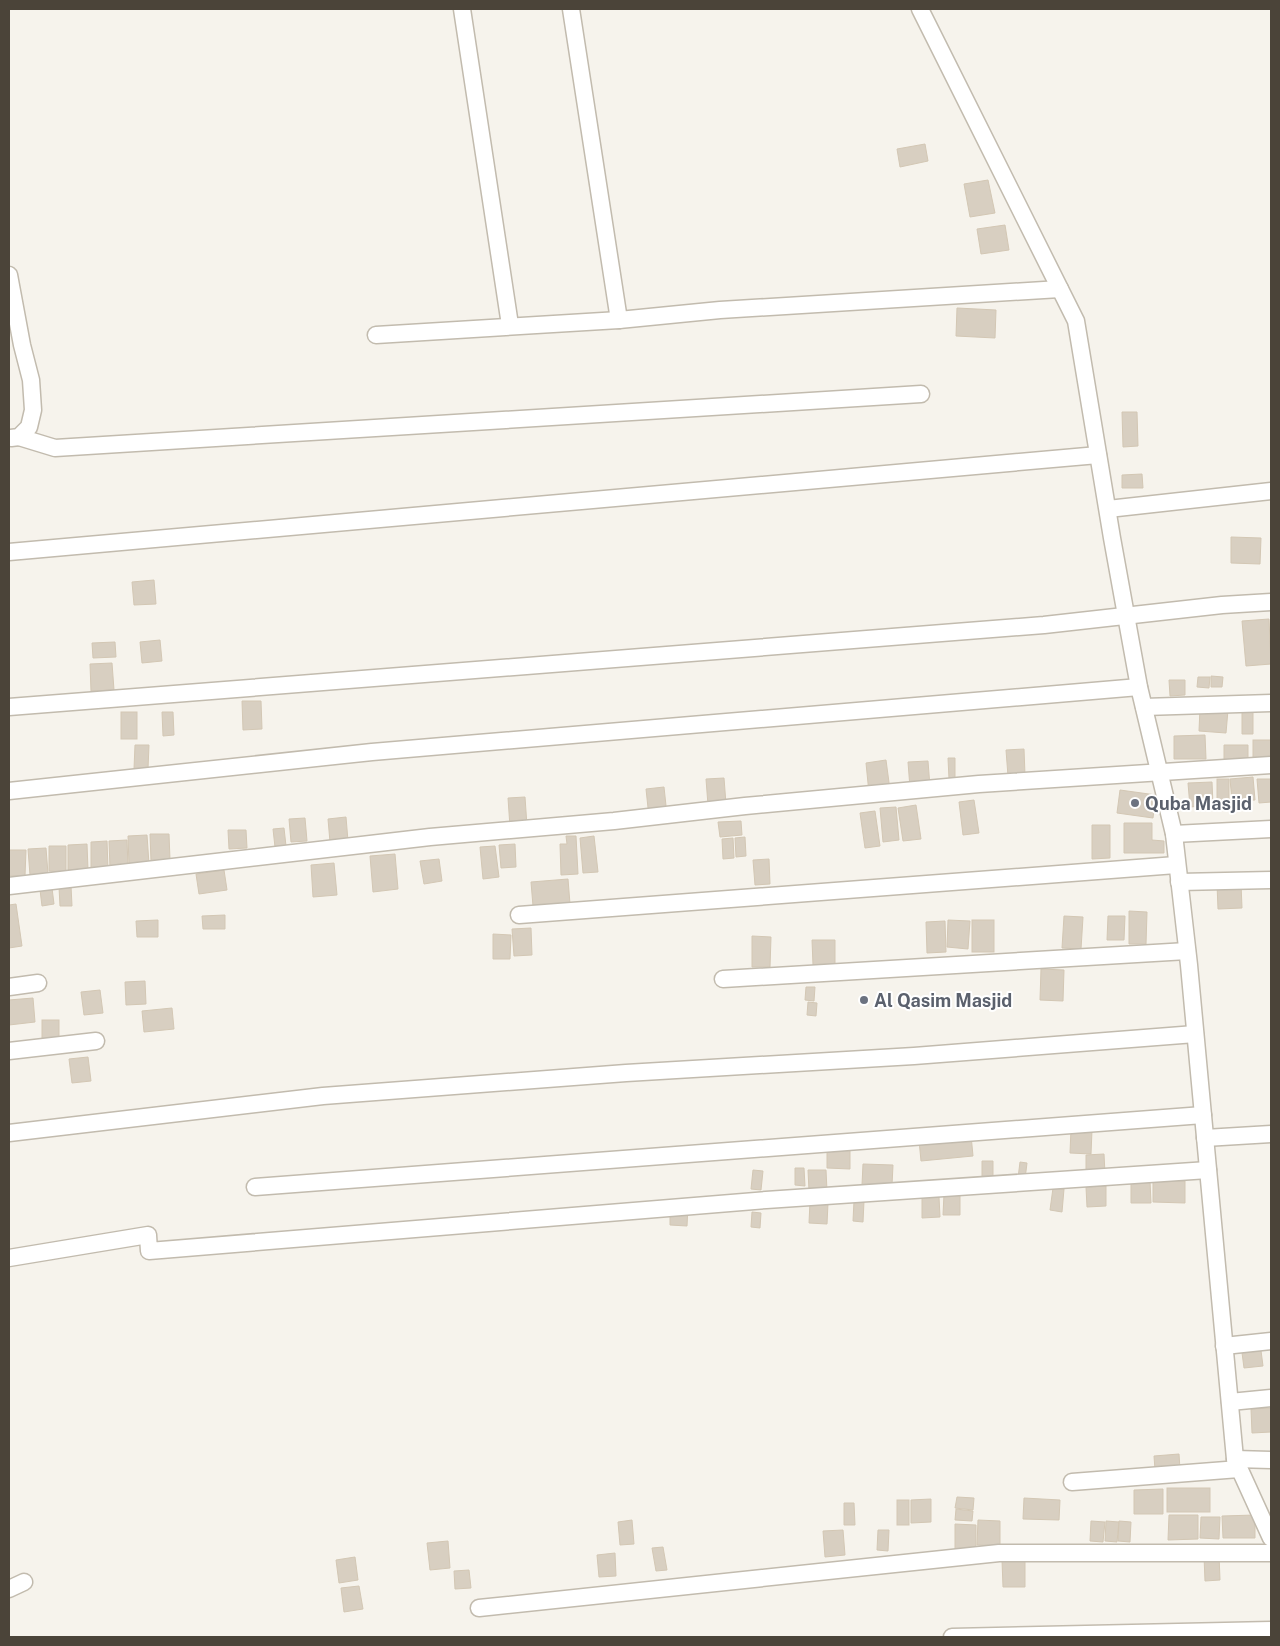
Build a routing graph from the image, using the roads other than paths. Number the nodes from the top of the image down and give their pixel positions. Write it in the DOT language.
graph roads {
  1 [pos="462,9"];
  2 [pos="571,9"];
  3 [pos="920,9"];
  4 [pos="9,274"];
  5 [pos="1060,289"];
  6 [pos="619,320"];
  7 [pos="510,325"];
  8 [pos="376,335"];
  9 [pos="15,345"];
  10 [pos="921,394"];
  11 [pos="14,438"];
  12 [pos="1098,455"];
  13 [pos="1271,491"];
  14 [pos="1108,509"];
  15 [pos="9,552"];
  16 [pos="1271,602"];
  17 [pos="1126,616"];
  18 [pos="1139,687"];
  19 [pos="1271,703"];
  20 [pos="9,707"];
  21 [pos="1144,707"];
  22 [pos="1271,765"];
  23 [pos="1160,773"];
  24 [pos="9,791"];
  25 [pos="1271,830"];
  26 [pos="1174,834"];
  27 [pos="1176,865"];
  28 [pos="1271,880"];
  29 [pos="1179,882"];
  30 [pos="9,886"];
  31 [pos="519,915"];
  32 [pos="1187,952"];
  33 [pos="723,979"];
  34 [pos="38,983"];
  35 [pos="9,987"];
  36 [pos="1195,1034"];
  37 [pos="96,1041"];
  38 [pos="9,1051"];
  39 [pos="1203,1115"];
  40 [pos="9,1133"];
  41 [pos="1271,1134"];
  42 [pos="1205,1138"];
  43 [pos="1208,1170"];
  44 [pos="255,1187"];
  45 [pos="9,1258"];
  46 [pos="1271,1341"];
  47 [pos="1224,1346"];
  48 [pos="1271,1398"];
  49 [pos="1230,1402"];
  50 [pos="1271,1460"];
  51 [pos="1237,1464"];
  52 [pos="1072,1482"];
  53 [pos="1271,1538"];
  54 [pos="1271,1553"];
  55 [pos="24,1582"];
  56 [pos="9,1590"];
  57 [pos="479,1608"];
  58 [pos="1271,1630"];
  59 [pos="952,1637"];
  1 -- 7 [label="street"];
  2 -- 6 [label="street"];
  3 -- 5 [label="street"];
  4 -- 9 [label="street"];
  5 -- 6 [label="street"];
  5 -- 12 [label="street"];
  6 -- 7 [label="street"];
  7 -- 8 [label="street"];
  9 -- 11 [label="street"];
  10 -- 11 [label="street"];
  12 -- 14 [label="street"];
  12 -- 15 [label="street"];
  13 -- 14 [label="street"];
  14 -- 17 [label="street"];
  16 -- 17 [label="street"];
  17 -- 18 [label="street"];
  17 -- 20 [label="street"];
  18 -- 21 [label="street"];
  18 -- 24 [label="street"];
  19 -- 21 [label="street"];
  21 -- 23 [label="street"];
  22 -- 23 [label="street"];
  23 -- 26 [label="street"];
  23 -- 30 [label="street"];
  25 -- 26 [label="street"];
  26 -- 27 [label="street"];
  27 -- 29 [label="street"];
  27 -- 31 [label="street"];
  28 -- 29 [label="street"];
  29 -- 32 [label="street"];
  32 -- 33 [label="street"];
  32 -- 36 [label="street"];
  34 -- 35 [label="street"];
  36 -- 39 [label="street"];
  36 -- 40 [label="street"];
  37 -- 38 [label="street"];
  39 -- 42 [label="street"];
  39 -- 44 [label="street"];
  41 -- 42 [label="street"];
  42 -- 43 [label="street"];
  43 -- 45 [label="street"];
  43 -- 47 [label="street"];
  46 -- 47 [label="street"];
  47 -- 49 [label="street"];
  48 -- 49 [label="street"];
  49 -- 51 [label="street"];
  50 -- 51 [label="street"];
  51 -- 52 [label="street"];
  51 -- 53 [label="street"];
  54 -- 57 [label="street"];
  55 -- 56 [label="street"];
  58 -- 59 [label="street"];
}
